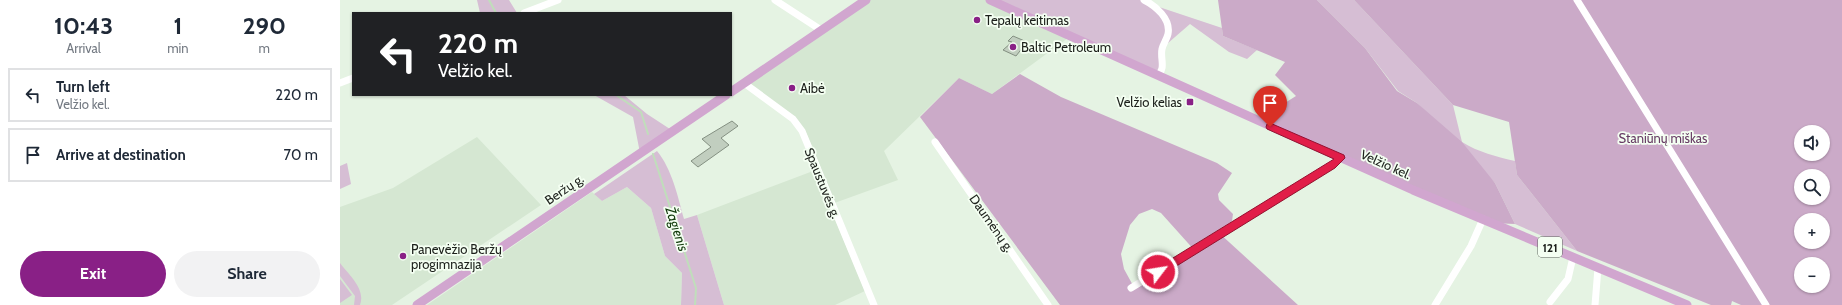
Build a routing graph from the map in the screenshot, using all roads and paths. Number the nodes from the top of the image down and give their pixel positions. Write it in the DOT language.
graph roads {
  1 [pos="558,0"];
  2 [pos="775,0"];
  3 [pos="866,0"];
  4 [pos="990,0"];
  5 [pos="1144,0"];
  6 [pos="1577,0"];
  7 [pos="527,12"];
  8 [pos="821,30"];
  9 [pos="1158,76"];
  10 [pos="352,78"];
  11 [pos="340,83"];
  12 [pos="744,83"];
  13 [pos="732,91"];
  14 [pos="725,96"];
  15 [pos="935,142"];
  16 [pos="1341,158"];
  17 [pos="1483,219"];
  18 [pos="1574,257"];
  19 [pos="1598,268"];
  20 [pos="1131,288"];
  21 [pos="1550,302"];
  22 [pos="417,305"];
  23 [pos="874,305"];
  24 [pos="1048,305"];
  25 [pos="1435,305"];
  26 [pos="1595,305"];
  27 [pos="1687,305"];
  28 [pos="1766,305"];
  1 -- 7 [label="street"];
  2 -- 8 [label="street"];
  3 -- 8 [label="main road"];
  4 -- 9 [label="main road, Velžio kel. / 121"];
  5 -- 9 [label="street"];
  6 -- 28 [label="street"];
  8 -- 12 [label="main road"];
  9 -- 16 [label="main road, Velžio kel. / 121"];
  10 -- 11 [label="street"];
  12 -- 13 [label="main road"];
  12 -- 23 [label="street, Spaustuvės g."];
  14 -- 22 [label="main road, Beržų g."];
  15 -- 24 [label="street, Daumėnų g."];
  16 -- 17 [label="main road, Velžio kel. / 121"];
  16 -- 20 [label="street"];
  17 -- 18 [label="main road, Velžio kel. / 121"];
  17 -- 25 [label="street"];
  18 -- 19 [label="main road, Velžio kel. / 121"];
  18 -- 21 [label="street"];
  19 -- 26 [label="street"];
  19 -- 27 [label="main road, Velžio kel. / 121"];
}
